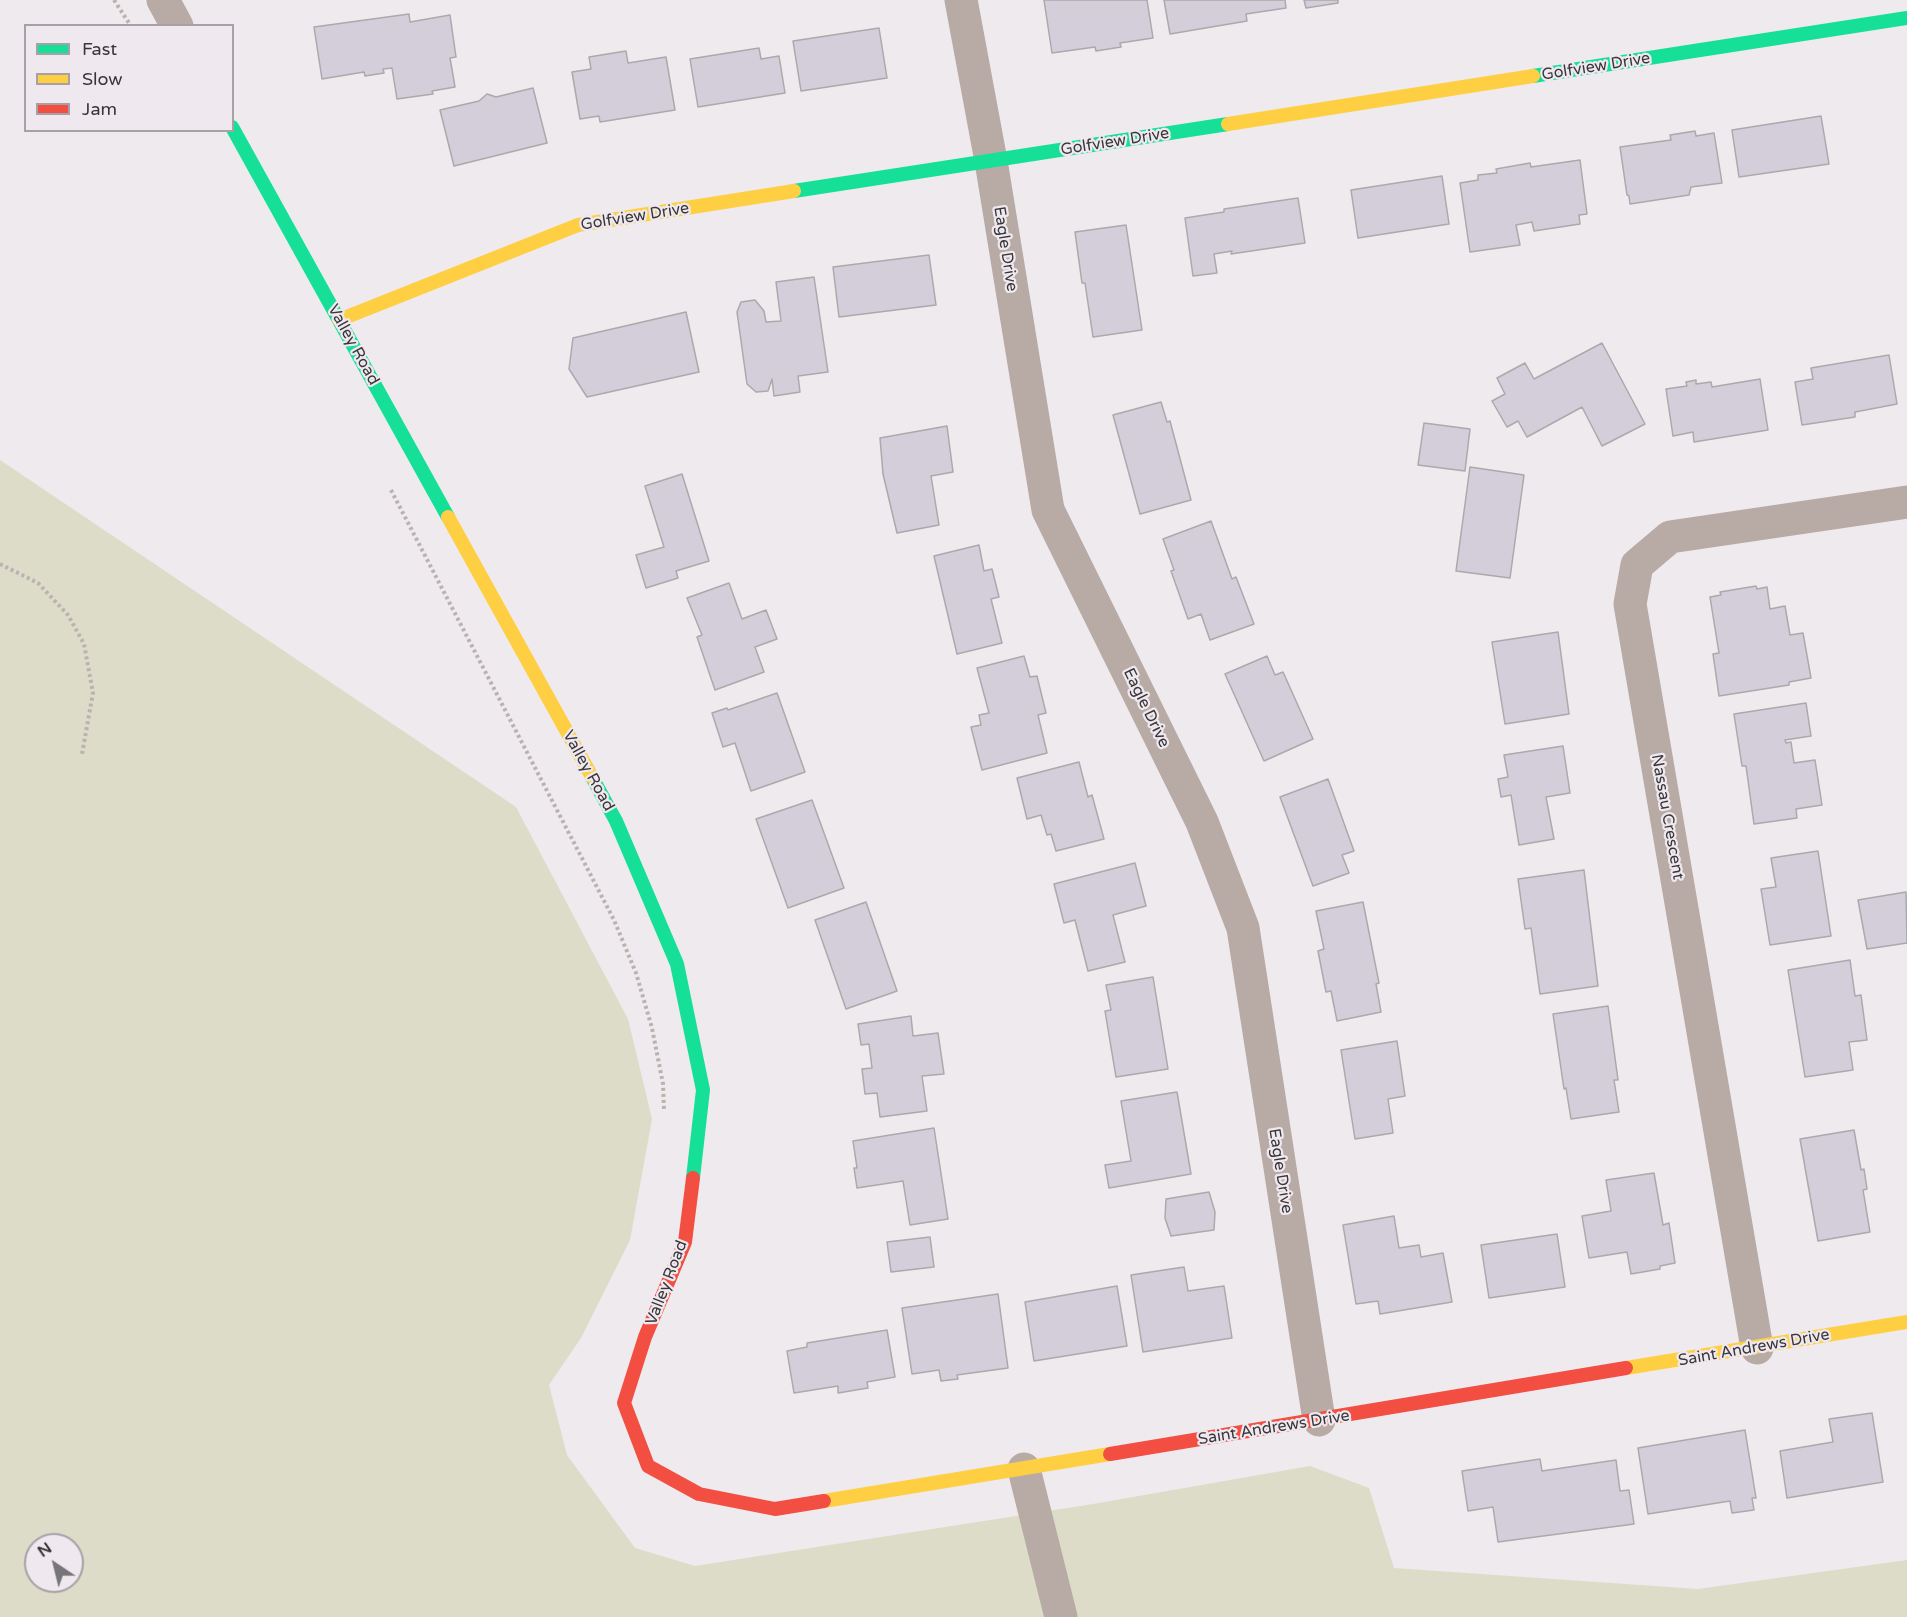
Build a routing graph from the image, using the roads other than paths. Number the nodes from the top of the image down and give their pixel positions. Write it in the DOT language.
graph roads {
  1 [pos="163,0"];
  2 [pos="961,0"];
  3 [pos="1907,18"];
  4 [pos="176,24"];
  5 [pos="234,131"];
  6 [pos="991,161"];
  7 [pos="339,320"];
  8 [pos="1907,502"];
  9 [pos="1907,1322"];
  10 [pos="1757,1348"];
  11 [pos="1318,1420"];
  12 [pos="648,1466"];
  13 [pos="1024,1469"];
  14 [pos="1061,1617"];
  1 -- 4 [label="street"];
  2 -- 6 [label="street, Eagle Drive"];
  3 -- 6 [label="street, Golfview Drive"];
  5 -- 7 [label="street, Valley Road"];
  6 -- 7 [label="street, Golfview Drive"];
  6 -- 11 [label="street, Eagle Drive"];
  7 -- 12 [label="street, Valley Road"];
  8 -- 10 [label="street, Nassau Crescent"];
  9 -- 10 [label="street, Saint Andrews Drive"];
  10 -- 11 [label="street, Saint Andrews Drive"];
  11 -- 13 [label="street, Saint Andrews Drive"];
  12 -- 13 [label="street, Saint Andrews Drive"];
  13 -- 14 [label="street"];
}
